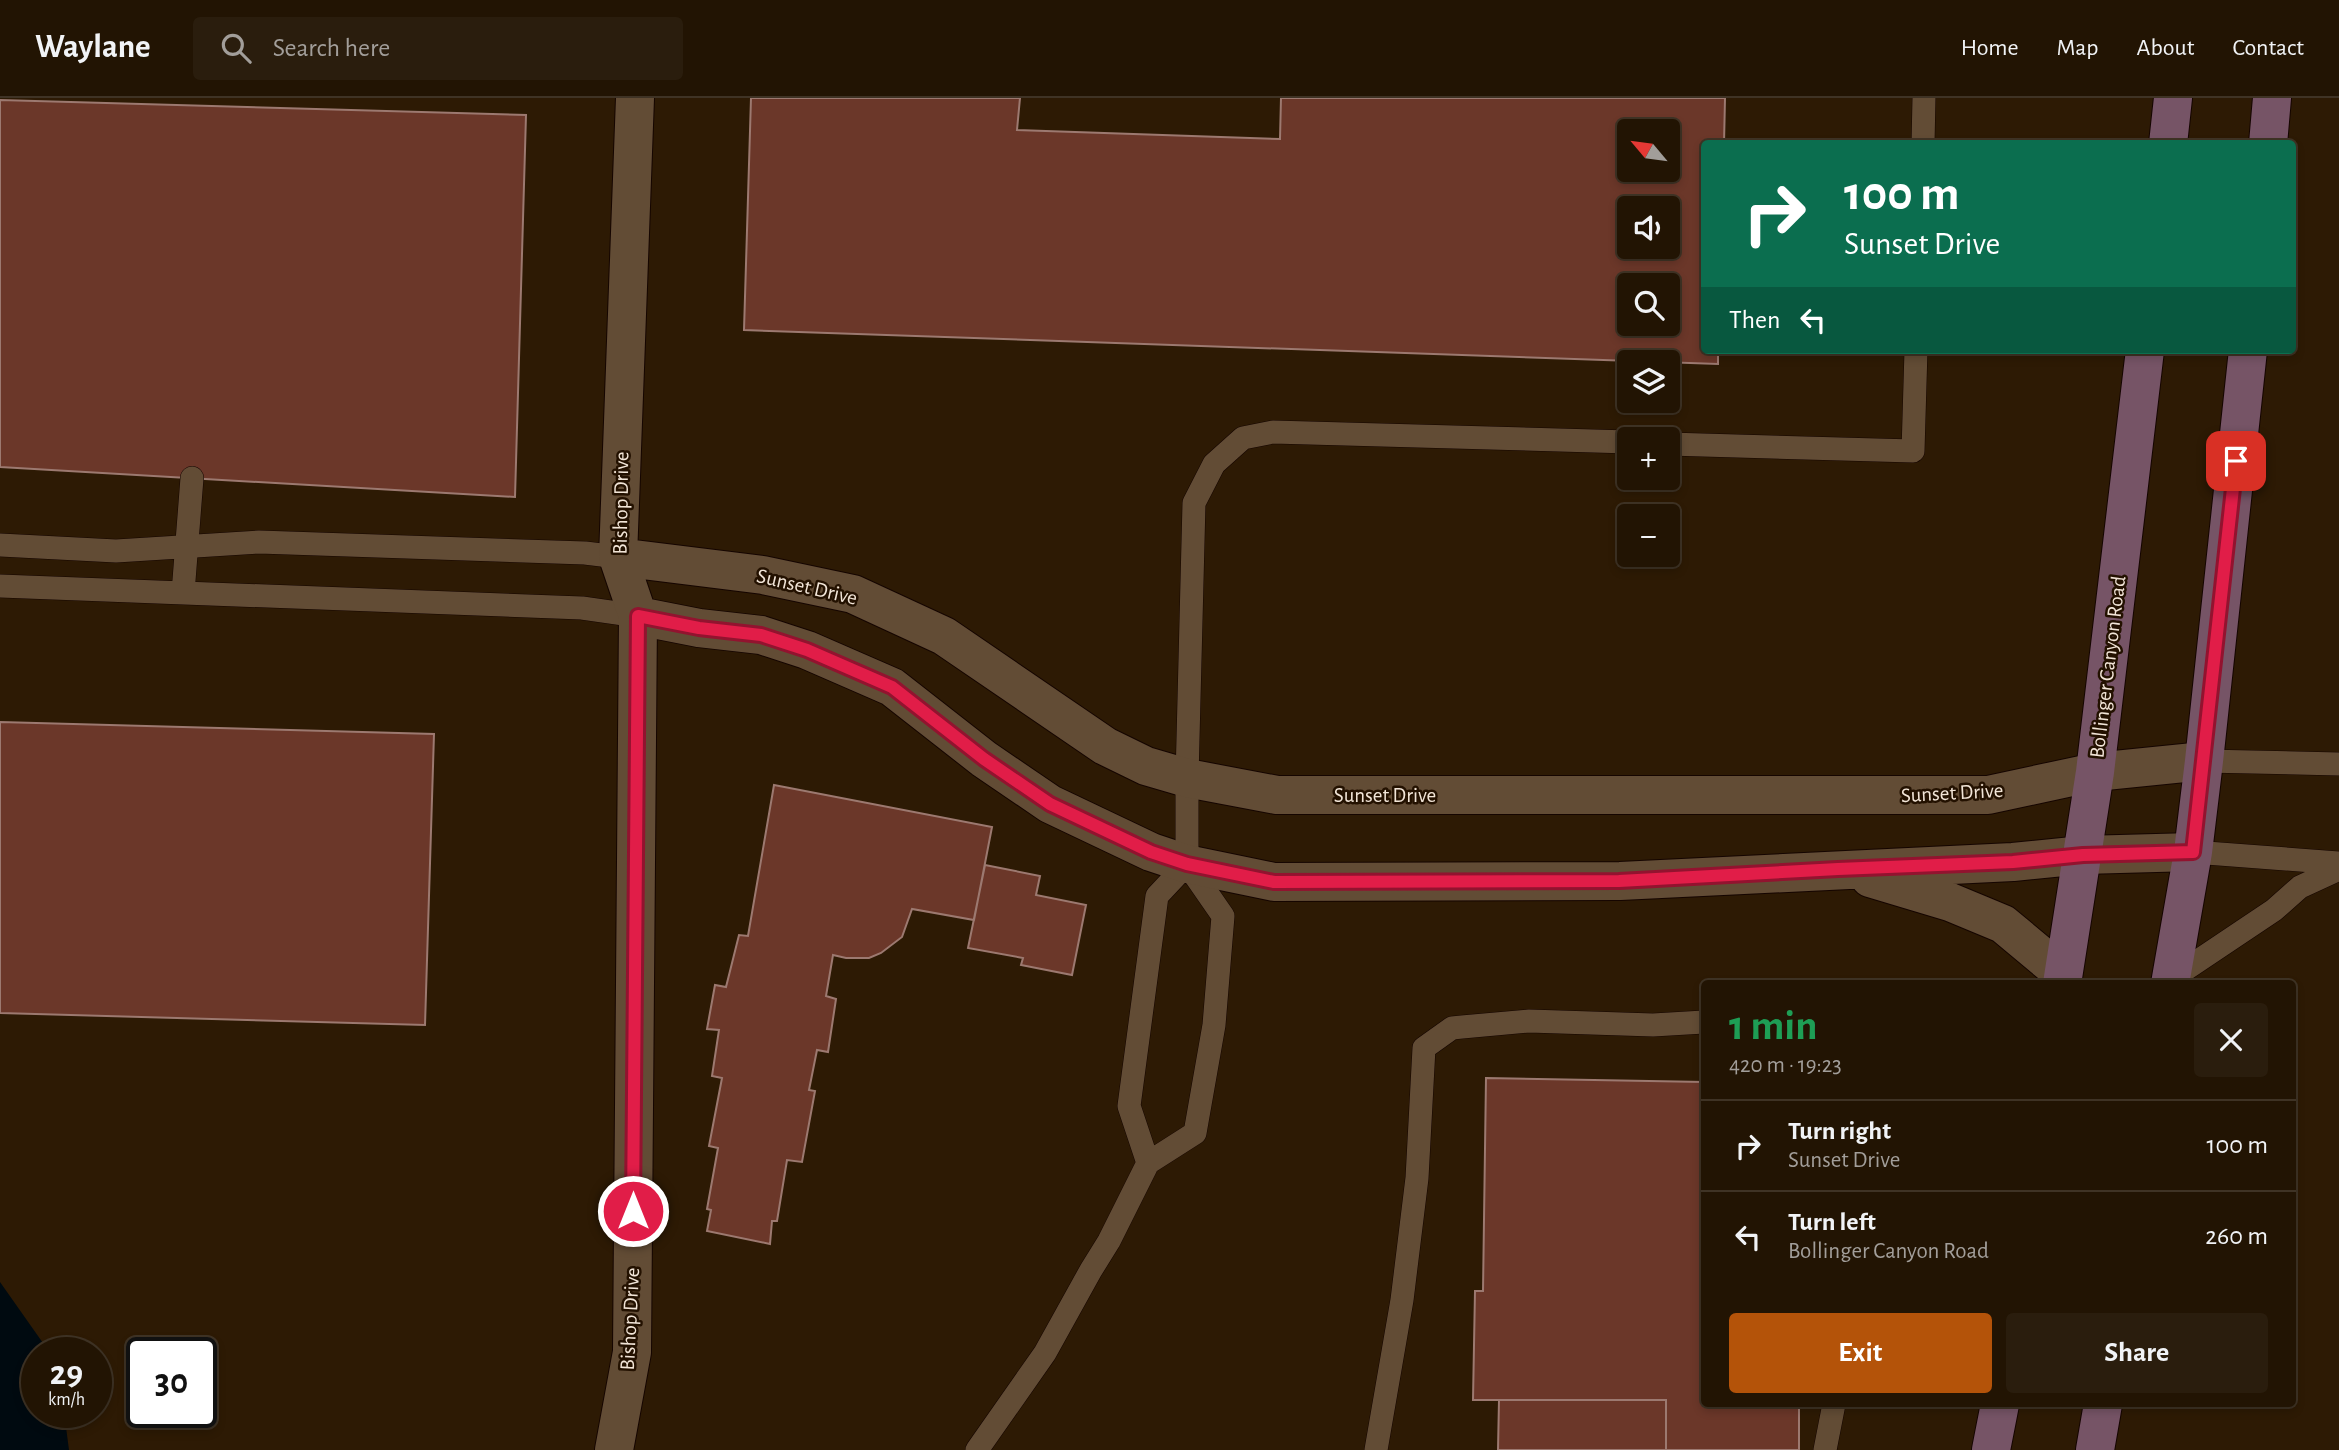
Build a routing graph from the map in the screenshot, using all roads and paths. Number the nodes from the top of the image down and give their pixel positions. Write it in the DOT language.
graph roads {
  1 [pos="635,98"];
  2 [pos="1924,98"];
  3 [pos="2173,98"];
  4 [pos="2272,98"];
  5 [pos="1923,140"];
  6 [pos="2168,140"];
  7 [pos="2268,140"];
  8 [pos="1916,354"];
  9 [pos="2145,354"];
  10 [pos="2248,354"];
  11 [pos="1617,442"];
  12 [pos="1680,444"];
  13 [pos="192,478"];
  14 [pos="0,545"];
  15 [pos="186,546"];
  16 [pos="618,557"];
  17 [pos="0,586"];
  18 [pos="183,593"];
  19 [pos="638,616"];
  20 [pos="2204,761"];
  21 [pos="2339,764"];
  22 [pos="2095,772"];
  23 [pos="1187,778"];
  24 [pos="2193,852"];
  25 [pos="2083,855"];
  26 [pos="2339,863"];
  27 [pos="1187,864"];
  28 [pos="1838,869"];
  29 [pos="2339,869"];
  30 [pos="2063,979"];
  31 [pos="2171,980"];
  32 [pos="2172,980"];
  33 [pos="1701,1022"];
  34 [pos="1148,1163"];
  35 [pos="1832,1407"];
  36 [pos="1999,1407"];
  37 [pos="2102,1407"];
  38 [pos="614,1450"];
  39 [pos="977,1450"];
  40 [pos="1376,1450"];
  41 [pos="1825,1450"];
  42 [pos="1991,1450"];
  43 [pos="2095,1450"];
  1 -- 16 [label="street, Bishop Drive"];
  2 -- 5 [label="lane"];
  3 -- 6 [label="main road"];
  4 -- 7 [label="main road"];
  8 -- 12 [label="lane"];
  9 -- 22 [label="main road, Bollinger Canyon Road"];
  10 -- 20 [label="main road"];
  11 -- 23 [label="lane"];
  13 -- 15 [label="lane"];
  14 -- 15 [label="lane"];
  15 -- 16 [label="lane"];
  15 -- 18 [label="lane"];
  16 -- 19 [label="street, Bishop Drive"];
  16 -- 23 [label="street, Sunset Drive"];
  17 -- 18 [label="lane"];
  18 -- 19 [label="lane"];
  19 -- 27 [label="street"];
  19 -- 38 [label="street, Bishop Drive"];
  20 -- 21 [label="lane"];
  20 -- 22 [label="street, Sunset Drive"];
  20 -- 24 [label="main road"];
  22 -- 23 [label="street, Sunset Drive"];
  22 -- 25 [label="main road, Bollinger Canyon Road"];
  23 -- 27 [label="lane"];
  24 -- 25 [label="street"];
  24 -- 26 [label="lane"];
  24 -- 31 [label="main road"];
  25 -- 28 [label="street"];
  25 -- 30 [label="main road, Bollinger Canyon Road"];
  27 -- 28 [label="street"];
  27 -- 34 [label="lane"];
  27 -- 34 [label="lane"];
  28 -- 30 [label="street"];
  29 -- 32 [label="lane"];
  33 -- 40 [label="lane"];
  34 -- 39 [label="lane"];
  35 -- 41 [label="lane"];
  36 -- 42 [label="main road"];
  37 -- 43 [label="main road"];
}
